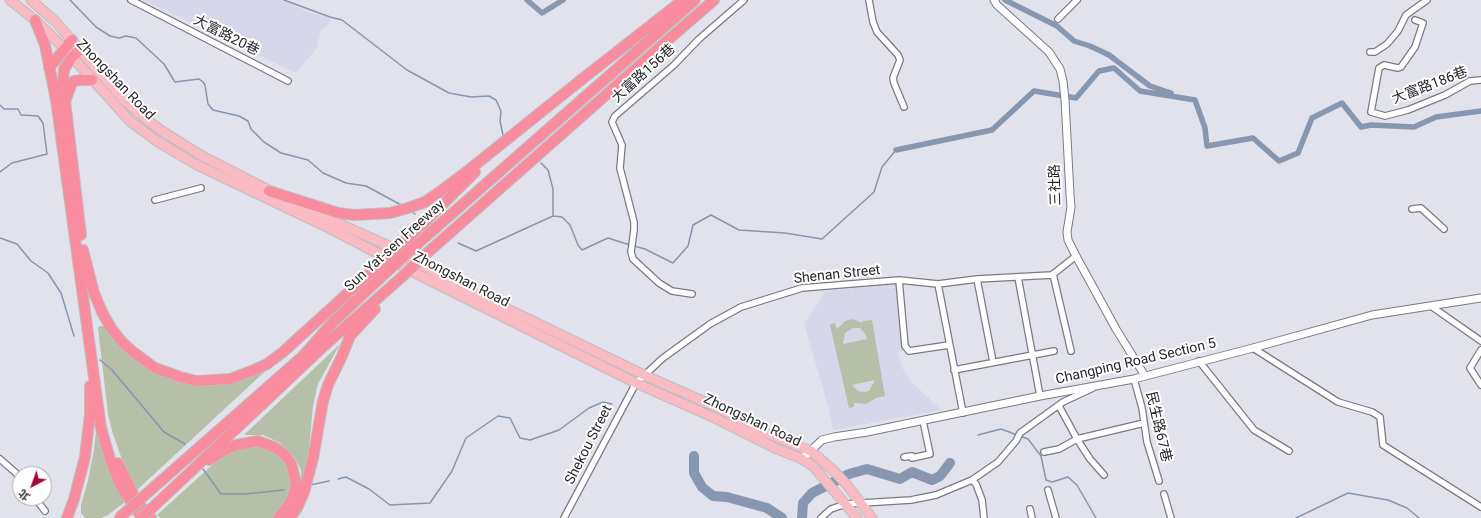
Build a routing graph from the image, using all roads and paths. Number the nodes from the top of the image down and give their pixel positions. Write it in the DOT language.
graph roads {
  1 [pos="10,0"];
  2 [pos="31,0"];
  3 [pos="131,0"];
  4 [pos="684,0"];
  5 [pos="695,0"];
  6 [pos="714,0"];
  7 [pos="744,0"];
  8 [pos="869,0"];
  9 [pos="994,0"];
  10 [pos="1077,0"];
  11 [pos="1427,0"];
  12 [pos="1058,19"];
  13 [pos="35,20"];
  14 [pos="1415,20"];
  15 [pos="72,40"];
  16 [pos="64,48"];
  17 [pos="81,50"];
  18 [pos="1370,52"];
  19 [pos="72,56"];
  20 [pos="49,68"];
  21 [pos="92,80"];
  22 [pos="1481,80"];
  23 [pos="288,81"];
  24 [pos="66,101"];
  25 [pos="904,107"];
  26 [pos="512,136"];
  27 [pos="201,188"];
  28 [pos="270,191"];
  29 [pos="155,200"];
  30 [pos="1412,209"];
  31 [pos="1444,229"];
  32 [pos="83,250"];
  33 [pos="1076,256"];
  34 [pos="1054,274"];
  35 [pos="1018,277"];
  36 [pos="977,279"];
  37 [pos="899,280"];
  38 [pos="938,284"];
  39 [pos="389,289"];
  40 [pos="692,294"];
  41 [pos="1481,298"];
  42 [pos="1431,306"];
  43 [pos="1481,341"];
  44 [pos="949,345"];
  45 [pos="1253,348"];
  46 [pos="1481,350"];
  47 [pos="1054,351"];
  48 [pos="1071,351"];
  49 [pos="1032,355"];
  50 [pos="91,358"];
  51 [pos="1199,361"];
  52 [pos="993,362"];
  53 [pos="954,370"];
  54 [pos="644,375"];
  55 [pos="1145,376"];
  56 [pos="1134,379"];
  57 [pos="636,383"];
  58 [pos="1481,385"];
  59 [pos="1098,386"];
  60 [pos="1040,396"];
  61 [pos="1059,406"];
  62 [pos="963,413"];
  63 [pos="923,421"];
  64 [pos="1144,423"];
  65 [pos="1076,439"];
  66 [pos="811,451"];
  67 [pos="1289,451"];
  68 [pos="1044,452"];
  69 [pos="904,457"];
  70 [pos="0,459"];
  71 [pos="802,459"];
  72 [pos="12,470"];
  73 [pos="1104,475"];
  74 [pos="972,480"];
  75 [pos="1159,481"];
  76 [pos="1048,490"];
  77 [pos="1164,494"];
  78 [pos="860,503"];
  79 [pos="846,504"];
  80 [pos="41,506"];
  81 [pos="1481,507"];
  82 [pos="1030,509"];
  83 [pos="45,511"];
  84 [pos="151,513"];
  85 [pos="67,518"];
  86 [pos="119,518"];
  87 [pos="141,518"];
  88 [pos="278,518"];
  89 [pos="290,518"];
  90 [pos="564,518"];
  91 [pos="821,518"];
  92 [pos="858,518"];
  93 [pos="872,518"];
  94 [pos="984,518"];
  95 [pos="1032,518"];
  96 [pos="1056,518"];
  97 [pos="1171,518"];
  1 -- 13 [label="main road, Zhongshan Road"];
  2 -- 15 [label="main road, Zhongshan Road"];
  3 -- 23 [label="street, 大富路20巷"];
  4 -- 26 [label="highway"];
  5 -- 86 [label="highway, Sun Yat-sen Freeway, bridge"];
  6 -- 39 [label="highway, Sun Yat-sen Freeway, bridge"];
  7 -- 40 [label="street, 大富路156巷"];
  8 -- 25 [label="street"];
  9 -- 33 [label="street, 三社路"];
  10 -- 12 [label="street"];
  11 -- 18 [label="street"];
  13 -- 16 [label="main road, Zhongshan Road"];
  13 -- 20 [label="highway"];
  14 -- 22 [label="street, 大富路186巷"];
  15 -- 16 [label="highway"];
  15 -- 17 [label="main road, Zhongshan Road"];
  16 -- 19 [label="main road, Zhongshan Road"];
  16 -- 20 [label="highway"];
  17 -- 19 [label="highway"];
  17 -- 28 [label="main road, Zhongshan Road"];
  19 -- 21 [label="main road, Zhongshan Road"];
  19 -- 24 [label="highway"];
  20 -- 50 [label="highway"];
  21 -- 24 [label="highway"];
  21 -- 57 [label="main road, Zhongshan Road"];
  24 -- 32 [label="highway"];
  26 -- 28 [label="highway"];
  26 -- 32 [label="highway, bridge"];
  27 -- 29 [label="street"];
  28 -- 54 [label="main road, Zhongshan Road"];
  30 -- 31 [label="street"];
  32 -- 84 [label="highway"];
  33 -- 34 [label="street"];
  33 -- 55 [label="street, 三社路"];
  34 -- 35 [label="street, Shenan Street"];
  34 -- 48 [label="street"];
  35 -- 36 [label="street, Shenan Street"];
  35 -- 49 [label="street"];
  36 -- 38 [label="street, Shenan Street"];
  36 -- 52 [label="street"];
  37 -- 38 [label="street, Shenan Street"];
  37 -- 44 [label="street"];
  37 -- 54 [label="street, Shenan Street"];
  38 -- 44 [label="street"];
  39 -- 84 [label="highway, Sun Yat-sen Freeway"];
  39 -- 89 [label="highway"];
  41 -- 42 [label="street, Changping Road Section 5"];
  42 -- 43 [label="street"];
  42 -- 45 [label="street, Changping Road Section 5"];
  44 -- 53 [label="street"];
  45 -- 51 [label="street, Changping Road Section 5"];
  45 -- 81 [label="street"];
  46 -- 58 [label="street"];
  47 -- 49 [label="street"];
  49 -- 52 [label="street"];
  49 -- 60 [label="street"];
  50 -- 85 [label="highway"];
  50 -- 87 [label="highway"];
  51 -- 55 [label="street, Changping Road Section 5"];
  51 -- 67 [label="street"];
  52 -- 53 [label="street"];
  53 -- 62 [label="street"];
  54 -- 57 [label="street, Shenan Street"];
  54 -- 66 [label="main road, Zhongshan Road"];
  55 -- 56 [label="street, Changping Road Section 5"];
  56 -- 59 [label="street, Changping Road Section 5"];
  56 -- 64 [label="street, 民生路67巷"];
  57 -- 71 [label="main road, Zhongshan Road"];
  57 -- 90 [label="street, Shekou Street"];
  59 -- 60 [label="street, Changping Road Section 5"];
  59 -- 61 [label="street"];
  60 -- 62 [label="street, Changping Road Section 5"];
  61 -- 65 [label="street"];
  61 -- 74 [label="street"];
  62 -- 63 [label="street, Changping Road Section 5"];
  63 -- 66 [label="street, Changping Road Section 5"];
  63 -- 69 [label="street"];
  64 -- 65 [label="street"];
  64 -- 75 [label="street, 民生路67巷"];
  65 -- 68 [label="street"];
  65 -- 73 [label="street"];
  66 -- 71 [label="street, Changping Road Section 5"];
  66 -- 78 [label="main road, Zhongshan Road"];
  70 -- 72 [label="street"];
  71 -- 79 [label="main road, Zhongshan Road"];
  74 -- 78 [label="street"];
  74 -- 94 [label="street"];
  76 -- 96 [label="street"];
  77 -- 97 [label="street"];
  78 -- 79 [label="street"];
  78 -- 93 [label="main road, Zhongshan Road"];
  79 -- 91 [label="street"];
  79 -- 92 [label="main road, Zhongshan Road"];
  80 -- 83 [label="street"];
  82 -- 95 [label="street"];
  84 -- 87 [label="highway, Sun Yat-sen Freeway, bridge"];
  84 -- 88 [label="highway"];
}
